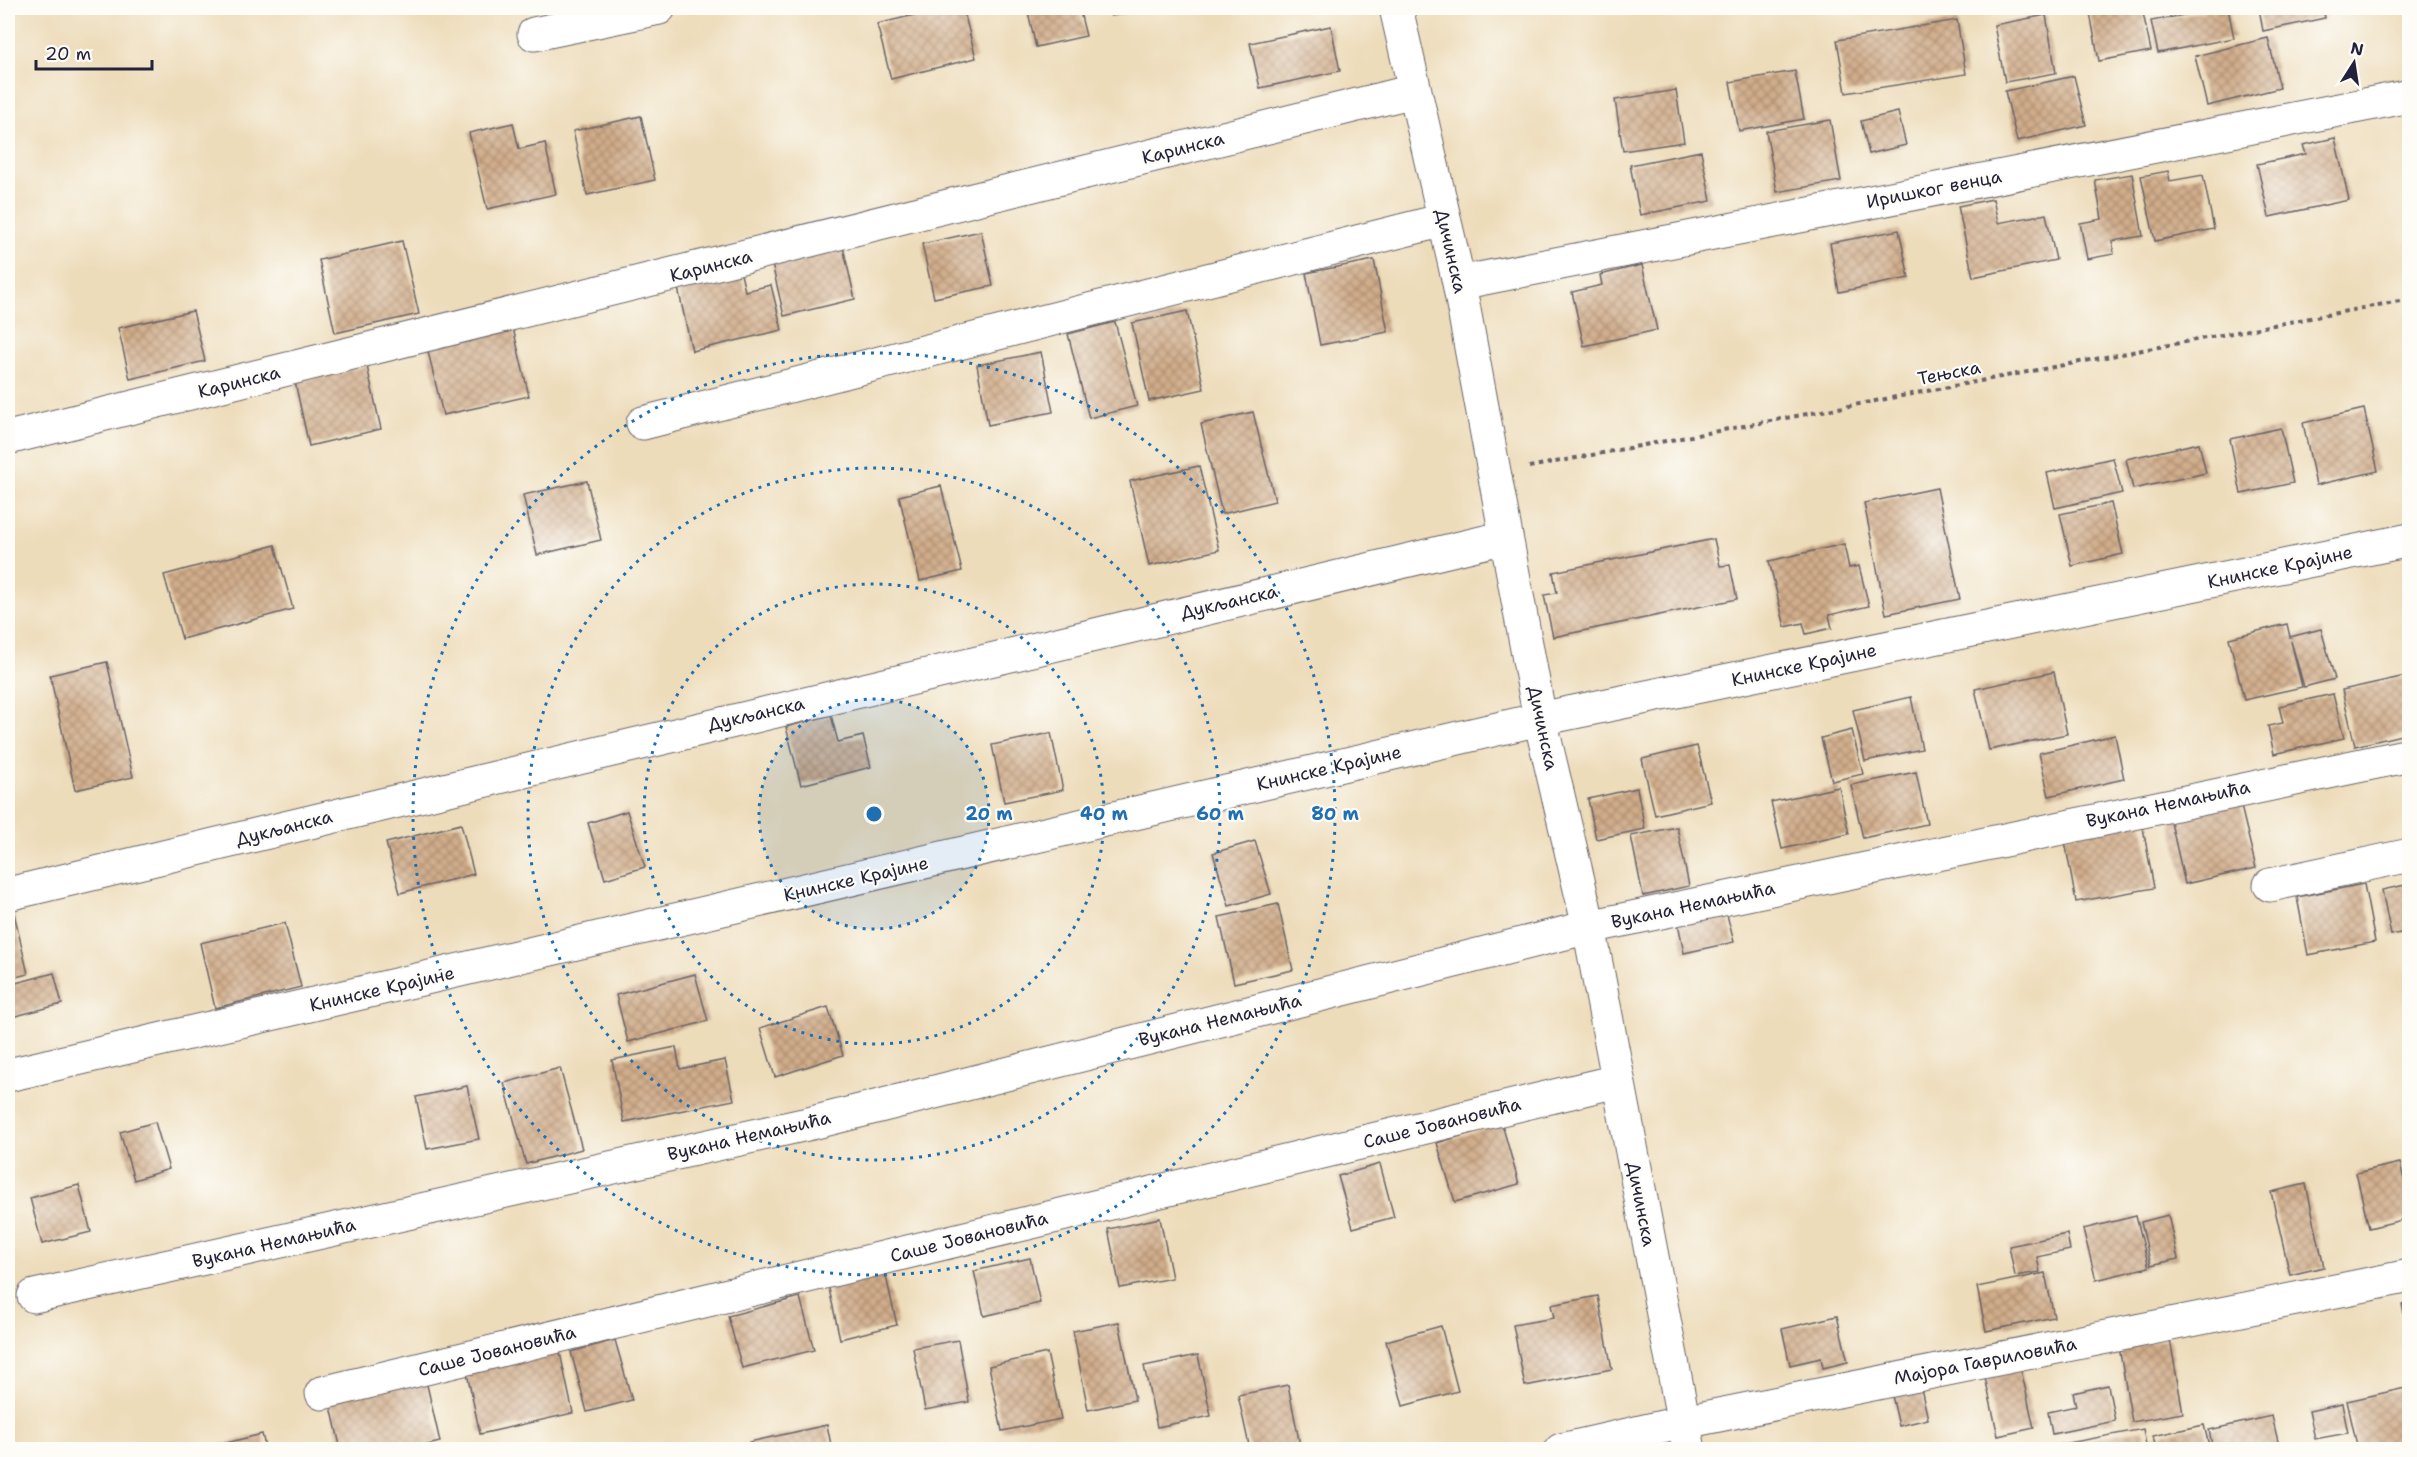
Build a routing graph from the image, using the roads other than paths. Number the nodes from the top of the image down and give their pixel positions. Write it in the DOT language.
graph roads {
  1 [pos="659,8"];
  2 [pos="1396,8"];
  3 [pos="534,34"];
  4 [pos="1414,91"];
  5 [pos="2409,96"];
  6 [pos="1444,220"];
  7 [pos="1459,283"];
  8 [pos="643,423"];
  9 [pos="8,438"];
  10 [pos="1506,537"];
  11 [pos="2409,540"];
  12 [pos="1540,719"];
  13 [pos="2409,755"];
  14 [pos="2409,855"];
  15 [pos="2270,885"];
  16 [pos="8,894"];
  17 [pos="1589,927"];
  18 [pos="8,1075"];
  19 [pos="1617,1081"];
  20 [pos="2409,1276"];
  21 [pos="34,1296"];
  22 [pos="322,1393"];
  23 [pos="1687,1436"];
  24 [pos="1561,1449"];
  1 -- 3 [label="street"];
  2 -- 4 [label="street, Дичинска"];
  4 -- 6 [label="street, Дичинска"];
  4 -- 9 [label="street, Каринска"];
  5 -- 7 [label="street, Иришког венца"];
  6 -- 7 [label="street, Дичинска"];
  6 -- 8 [label="street"];
  7 -- 10 [label="street, Дичинска"];
  10 -- 12 [label="street, Дичинска"];
  10 -- 16 [label="street, Дукљанска"];
  11 -- 12 [label="street, Книнске Крајине"];
  12 -- 17 [label="street, Дичинска"];
  12 -- 18 [label="street, Книнске Крајине"];
  13 -- 17 [label="street, Вукана Немањића"];
  14 -- 15 [label="street"];
  17 -- 19 [label="street, Дичинска"];
  17 -- 21 [label="street, Вукана Немањића"];
  19 -- 22 [label="street, Саше Јовановића"];
  19 -- 23 [label="street, Дичинска"];
  20 -- 23 [label="street, Мајора Гавриловића"];
  23 -- 24 [label="street, Мајора Гавриловића"];
}
